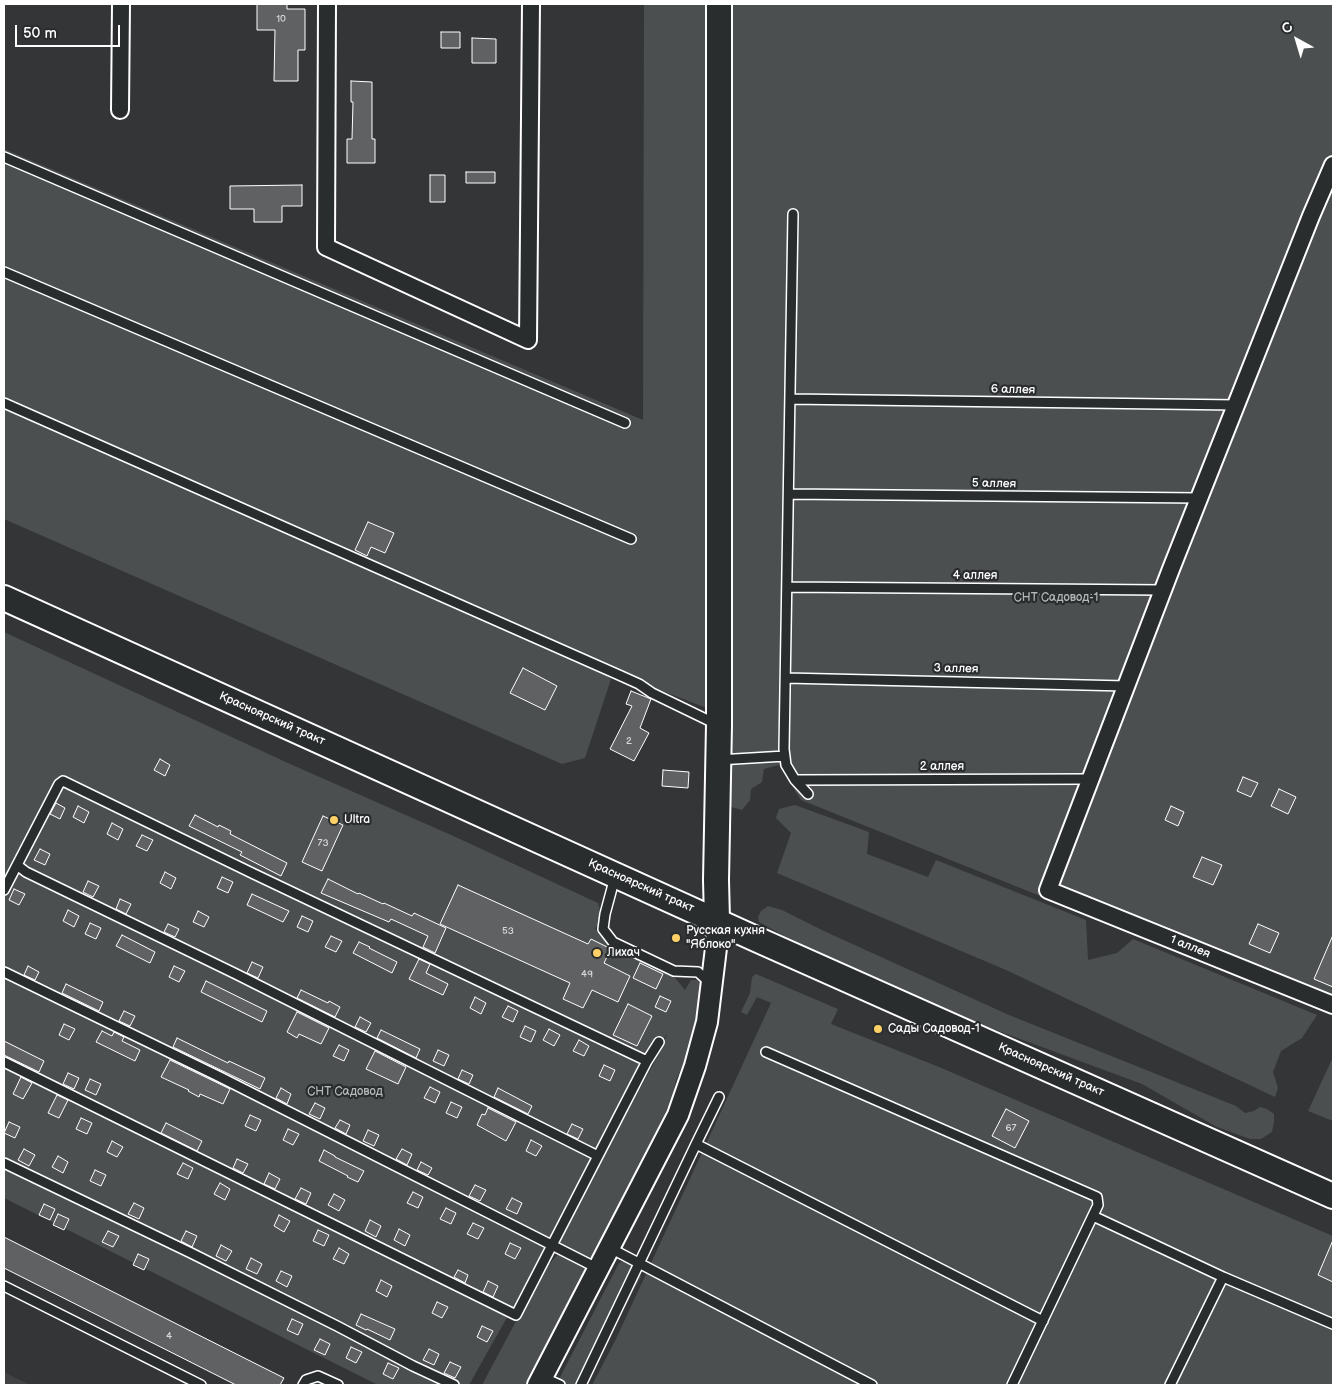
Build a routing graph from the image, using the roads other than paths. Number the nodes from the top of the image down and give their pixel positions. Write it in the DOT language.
graph roads {
  1 [pos="121,4"];
  2 [pos="327,4"];
  3 [pos="532,4"];
  4 [pos="719,4"];
  5 [pos="120,110"];
  6 [pos="4,157"];
  7 [pos="1333,165"];
  8 [pos="793,214"];
  9 [pos="4,272"];
  10 [pos="790,399"];
  11 [pos="4,403"];
  12 [pos="1236,405"];
  13 [pos="625,422"];
  14 [pos="789,494"];
  15 [pos="1199,498"];
  16 [pos="631,539"];
  17 [pos="787,587"];
  18 [pos="1163,590"];
  19 [pos="4,598"];
  20 [pos="786,678"];
  21 [pos="1126,686"];
  22 [pos="719,725"];
  23 [pos="785,756"];
  24 [pos="718,760"];
  25 [pos="1090,779"];
  26 [pos="795,780"];
  27 [pos="808,794"];
  28 [pos="17,866"];
  29 [pos="616,875"];
  30 [pos="4,890"];
  31 [pos="717,920"];
  32 [pos="4,972"];
  33 [pos="712,986"];
  34 [pos="1333,1005"];
  35 [pos="659,1042"];
  36 [pos="766,1052"];
  37 [pos="647,1061"];
  38 [pos="4,1062"];
  39 [pos="719,1097"];
  40 [pos="696,1144"];
  41 [pos="598,1156"];
  42 [pos="4,1163"];
  43 [pos="1333,1196"];
  44 [pos="1093,1216"];
  45 [pos="552,1244"];
  46 [pos="610,1248"];
  47 [pos="639,1263"];
  48 [pos="599,1269"];
  49 [pos="1223,1277"];
  50 [pos="4,1286"];
  51 [pos="1043,1321"];
  52 [pos="1333,1324"];
  53 [pos="547,1382"];
  54 [pos="201,1385"];
  55 [pos="303,1385"];
  56 [pos="338,1385"];
  57 [pos="454,1385"];
  58 [pos="581,1385"];
  59 [pos="872,1385"];
  60 [pos="1012,1385"];
  61 [pos="1170,1385"];
  1 -- 5 [label="street"];
  2 -- 3 [label="street"];
  4 -- 22 [label="main road"];
  6 -- 13 [label="lane"];
  7 -- 12 [label="street"];
  8 -- 10 [label="lane"];
  9 -- 16 [label="lane"];
  10 -- 12 [label="lane, 6 аллея"];
  10 -- 14 [label="lane"];
  11 -- 22 [label="lane"];
  12 -- 15 [label="street"];
  14 -- 15 [label="lane, 5 аллея"];
  14 -- 17 [label="lane"];
  15 -- 18 [label="street"];
  17 -- 18 [label="lane, 4 аллея"];
  17 -- 20 [label="lane"];
  18 -- 21 [label="street"];
  19 -- 29 [label="main road, Красноярский тракт"];
  20 -- 21 [label="lane, 3 аллея"];
  20 -- 23 [label="lane"];
  21 -- 25 [label="street"];
  22 -- 24 [label="main road"];
  23 -- 24 [label="lane"];
  23 -- 26 [label="lane"];
  24 -- 31 [label="main road"];
  25 -- 26 [label="lane, 2 аллея"];
  25 -- 34 [label="street, 1 аллея"];
  26 -- 27 [label="lane"];
  28 -- 30 [label="lane"];
  28 -- 37 [label="lane"];
  28 -- 41 [label="lane"];
  29 -- 31 [label="main road, Красноярский тракт"];
  29 -- 33 [label="lane"];
  31 -- 33 [label="street"];
  31 -- 43 [label="main road, Красноярский тракт"];
  32 -- 45 [label="lane"];
  33 -- 46 [label="street"];
  35 -- 37 [label="lane"];
  36 -- 44 [label="lane"];
  37 -- 41 [label="lane"];
  38 -- 45 [label="lane"];
  39 -- 40 [label="lane"];
  40 -- 47 [label="lane"];
  40 -- 51 [label="lane"];
  41 -- 45 [label="lane"];
  42 -- 57 [label="lane"];
  44 -- 49 [label="lane"];
  44 -- 51 [label="lane"];
  45 -- 48 [label="lane"];
  46 -- 47 [label="lane"];
  46 -- 48 [label="street"];
  47 -- 58 [label="lane"];
  47 -- 59 [label="lane"];
  48 -- 53 [label="street"];
  49 -- 52 [label="lane"];
  49 -- 61 [label="lane"];
  50 -- 54 [label="lane"];
  51 -- 60 [label="lane"];
  55 -- 56 [label="lane"];
}
